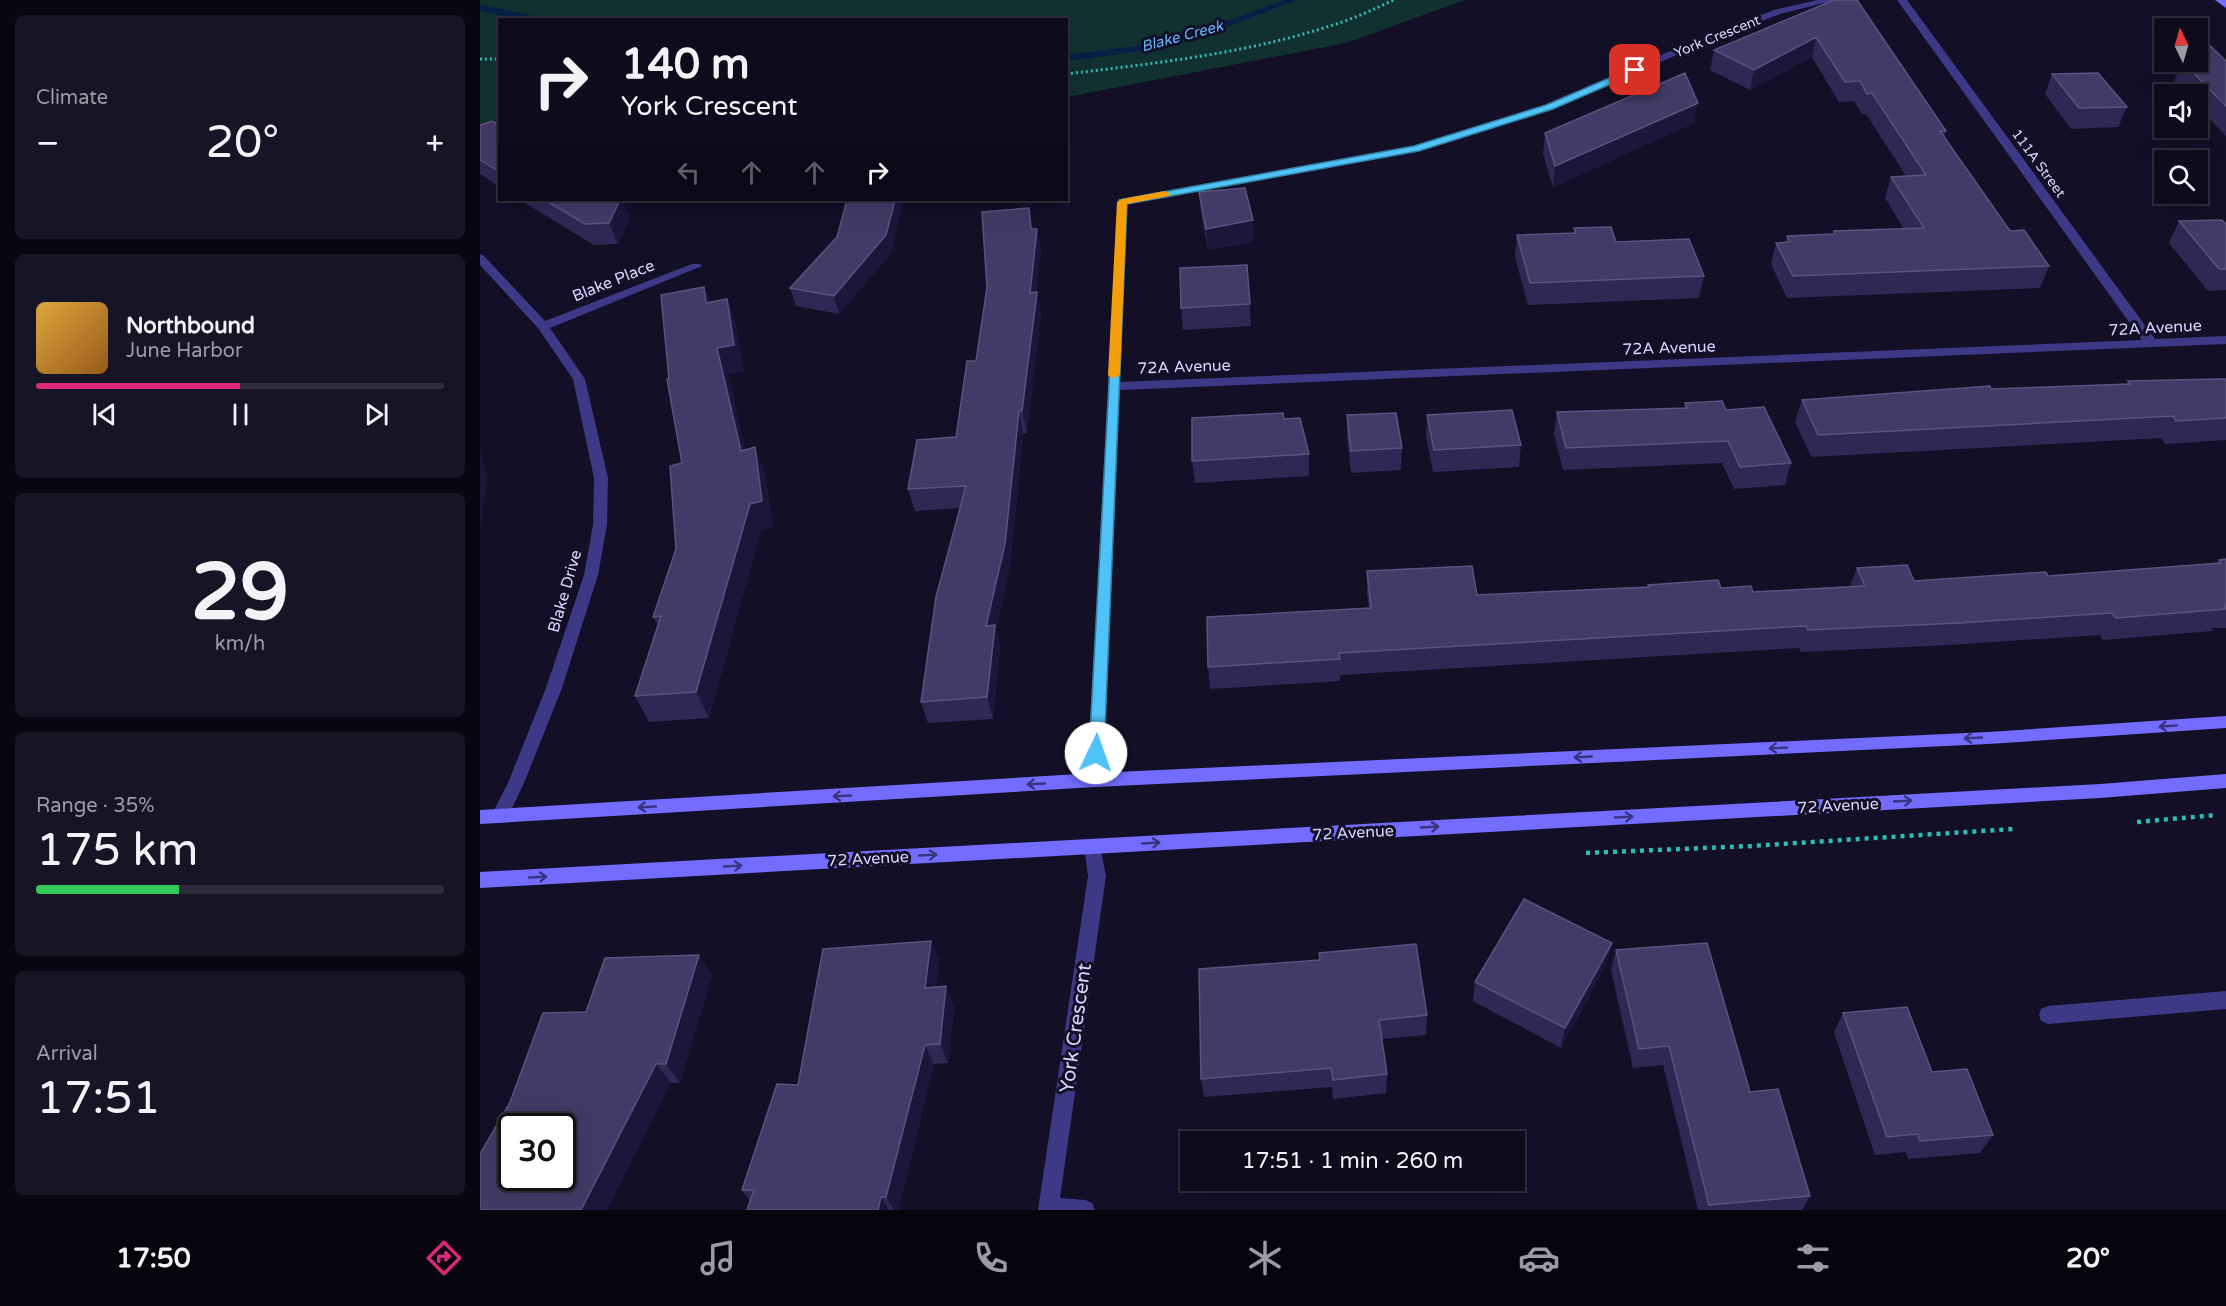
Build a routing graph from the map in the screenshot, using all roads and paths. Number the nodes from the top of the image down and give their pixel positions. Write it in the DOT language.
graph roads {
  1 [pos="1394,0"];
  2 [pos="1831,0"];
  3 [pos="1902,0"];
  4 [pos="2220,0"];
  5 [pos="2226,5"];
  6 [pos="480,59"];
  7 [pos="498,59"];
  8 [pos="1068,74"];
  9 [pos="480,258"];
  10 [pos="696,266"];
  11 [pos="543,326"];
  12 [pos="2226,340"];
  13 [pos="2152,345"];
  14 [pos="1114,386"];
  15 [pos="2226,722"];
  16 [pos="1095,780"];
  17 [pos="2226,781"];
  18 [pos="500,816"];
  19 [pos="480,817"];
  20 [pos="1093,846"];
  21 [pos="480,880"];
  22 [pos="2226,1000"];
  23 [pos="2048,1015"];
  24 [pos="1048,1209"];
  25 [pos="1084,1210"];
  1 -- 8 [label="path"];
  2 -- 14 [label="street, York Crescent"];
  3 -- 13 [label="street, 111A Street"];
  4 -- 5 [label="main road"];
  6 -- 7 [label="path"];
  9 -- 11 [label="street, Blake Drive"];
  10 -- 11 [label="street, Blake Place"];
  11 -- 18 [label="street, Blake Drive"];
  12 -- 13 [label="street, 72A Avenue"];
  13 -- 14 [label="street, 72A Avenue"];
  14 -- 16 [label="street, York Crescent"];
  15 -- 16 [label="main road, one-way"];
  16 -- 18 [label="main road, one-way"];
  20 -- 17 [label="main road, 72 Avenue, one-way"];
  18 -- 19 [label="main road"];
  21 -- 20 [label="main road, 72 Avenue, one-way"];
  20 -- 24 [label="street, York Crescent"];
  22 -- 23 [label="street"];
  24 -- 25 [label="street"];
}
